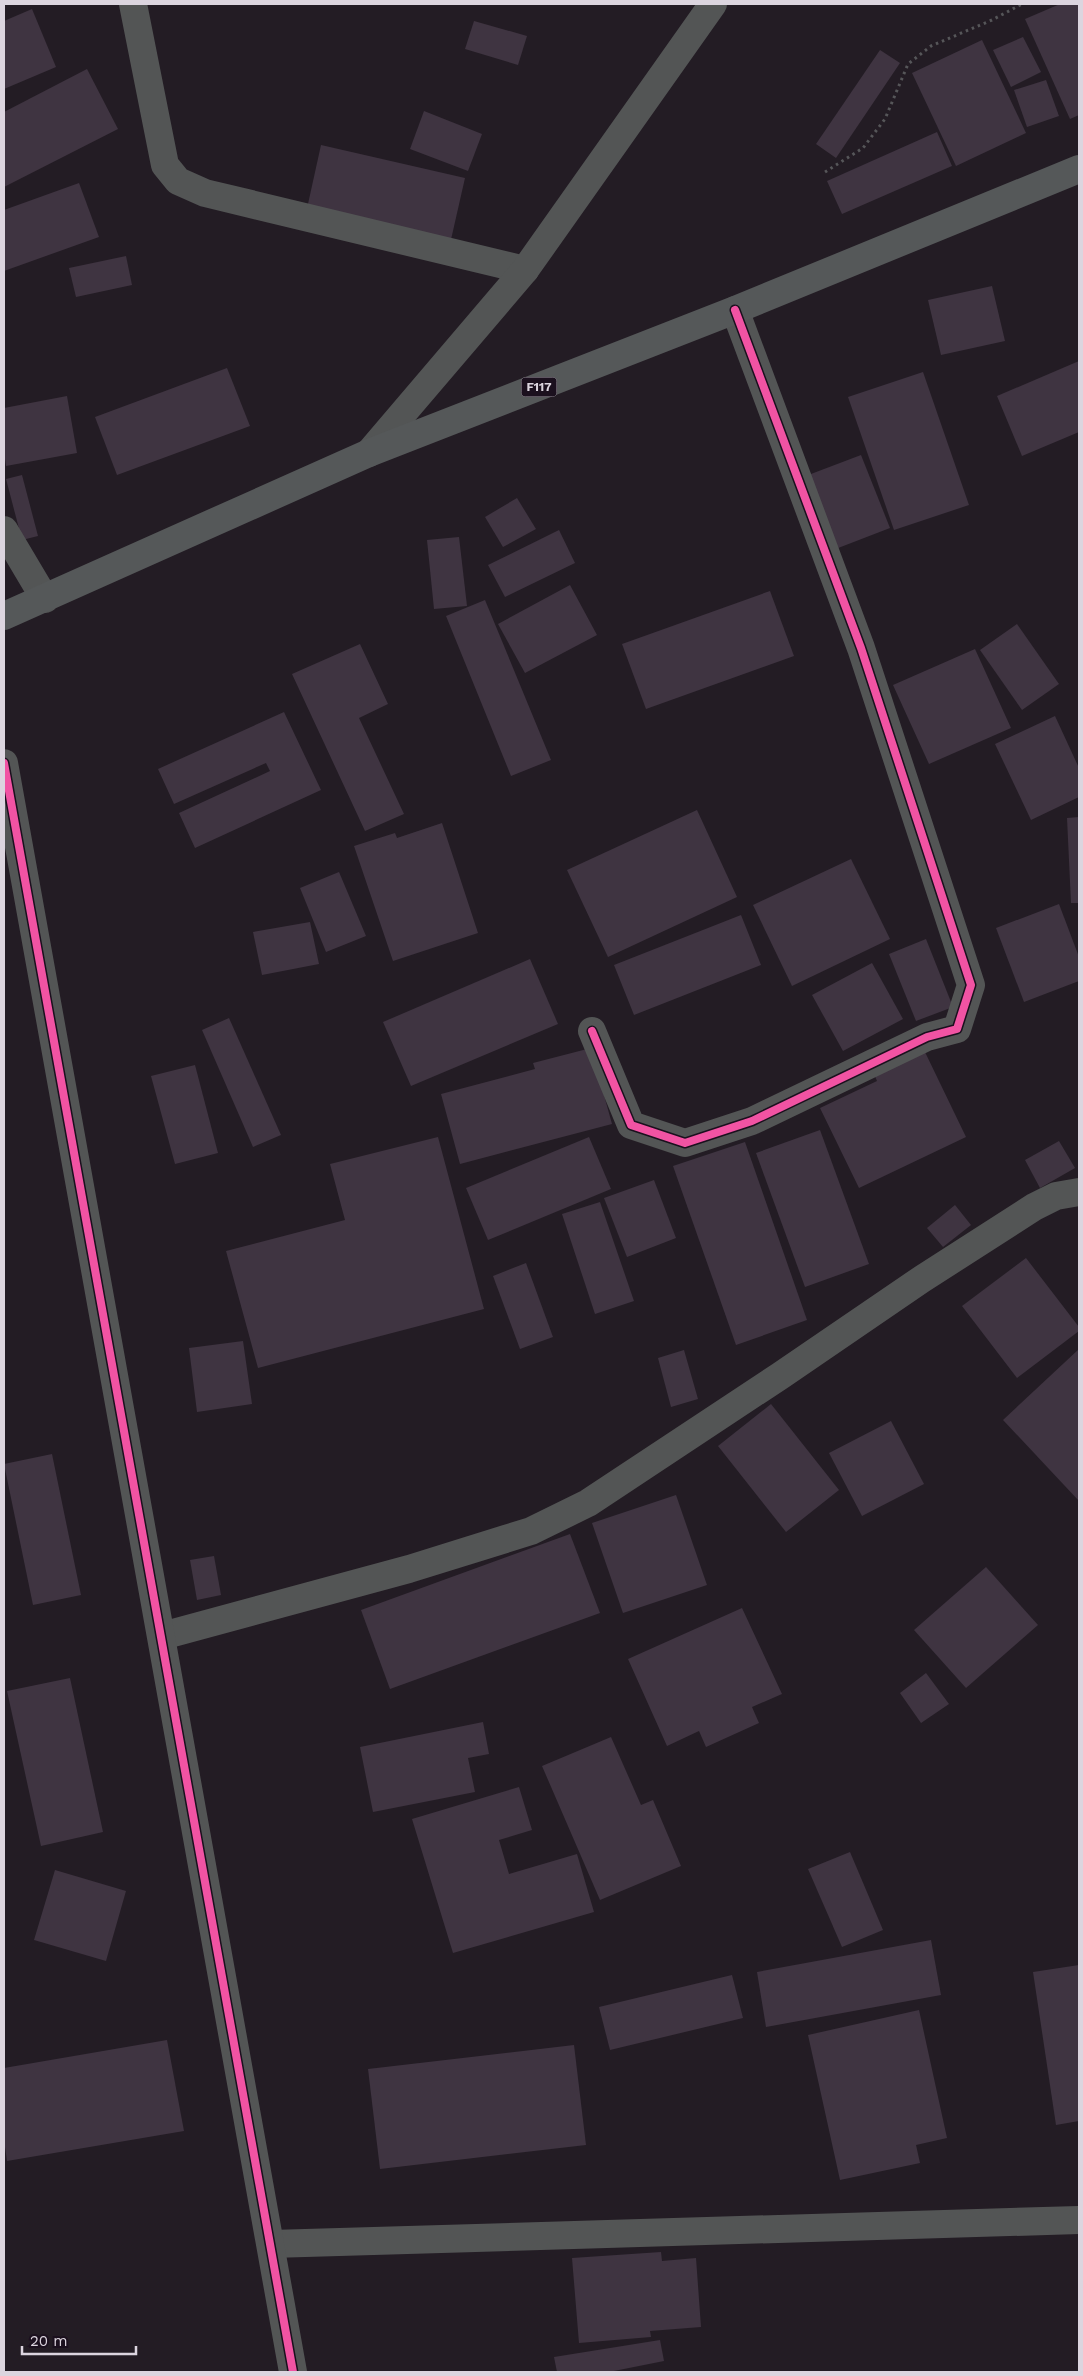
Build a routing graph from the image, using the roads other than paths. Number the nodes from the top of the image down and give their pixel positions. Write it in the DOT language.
graph roads {
  1 [pos="133,4"];
  2 [pos="713,4"];
  3 [pos="1079,169"];
  4 [pos="525,270"];
  5 [pos="736,310"];
  6 [pos="369,454"];
  7 [pos="4,530"];
  8 [pos="45,599"];
  9 [pos="4,616"];
  10 [pos="4,763"];
  11 [pos="592,1031"];
  12 [pos="1079,1192"];
  13 [pos="162,1636"];
  14 [pos="1079,2220"];
  15 [pos="271,2244"];
  16 [pos="293,2372"];
  1 -- 4 [label="street"];
  2 -- 4 [label="street"];
  3 -- 5 [label="main road, F117"];
  4 -- 6 [label="street"];
  5 -- 6 [label="main road, F117"];
  5 -- 11 [label="street"];
  6 -- 8 [label="main road, F117"];
  7 -- 8 [label="street"];
  8 -- 9 [label="main road, F117"];
  10 -- 13 [label="street"];
  12 -- 13 [label="street"];
  13 -- 15 [label="street"];
  14 -- 15 [label="street"];
  15 -- 16 [label="street"];
}
